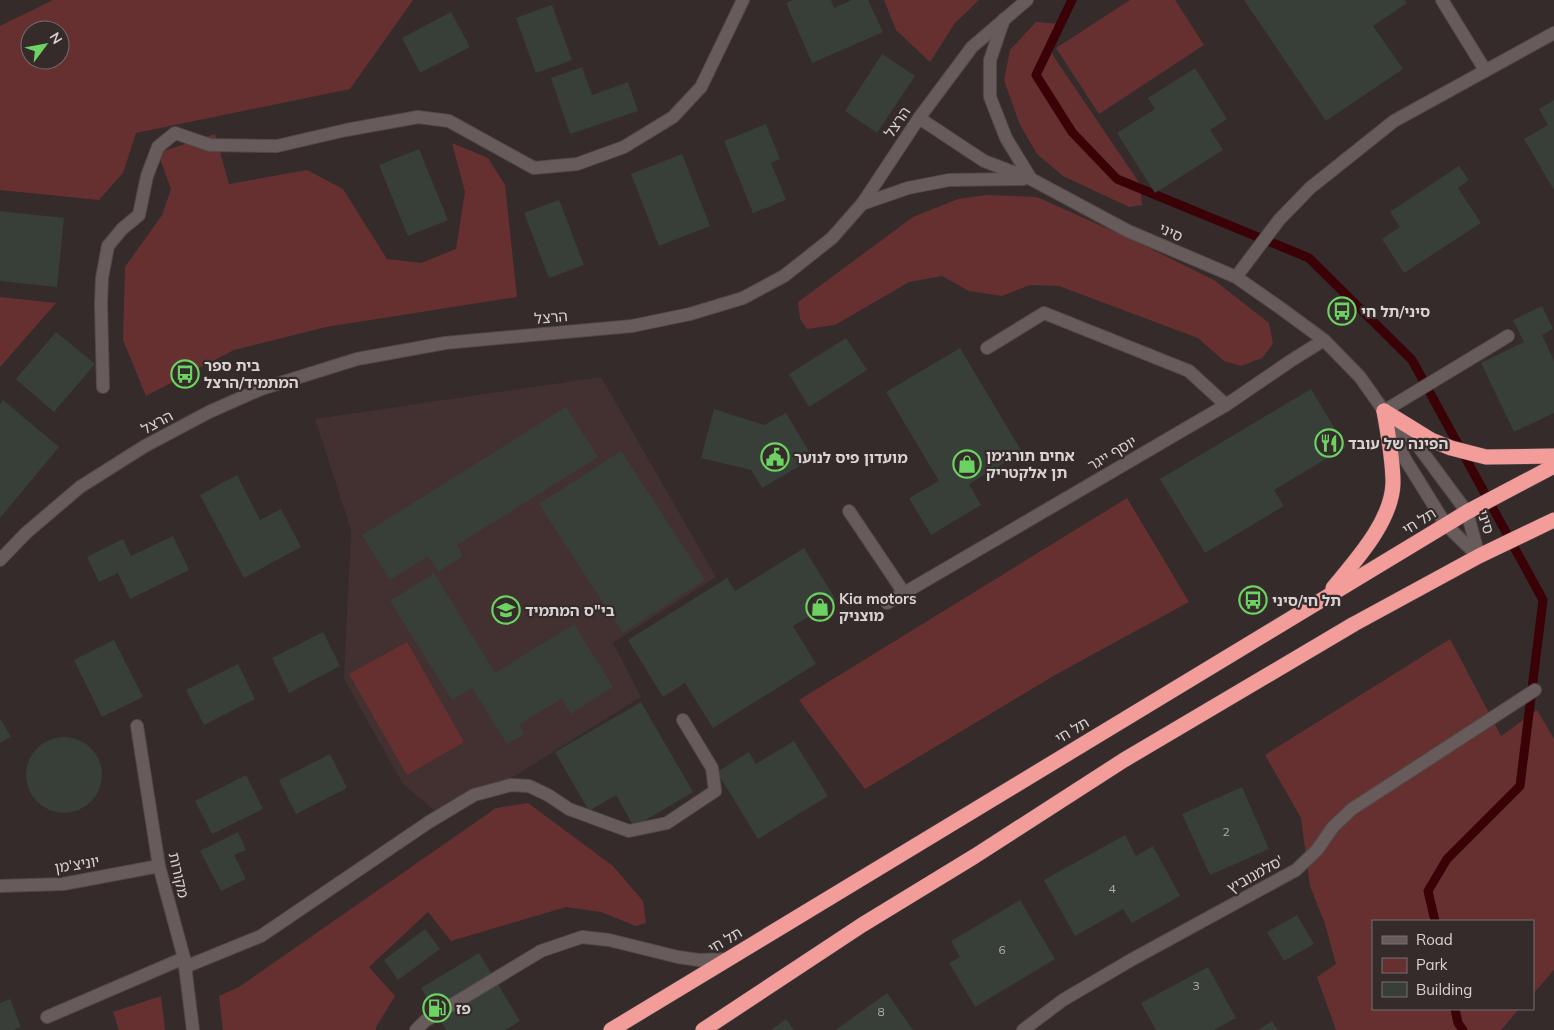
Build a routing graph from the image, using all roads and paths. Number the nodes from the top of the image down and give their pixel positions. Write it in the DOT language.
graph roads {
  1 [pos="743,0"];
  2 [pos="1027,0"];
  3 [pos="1442,0"];
  4 [pos="1004,18"];
  5 [pos="1554,33"];
  6 [pos="1485,70"];
  7 [pos="919,118"];
  8 [pos="1031,179"];
  9 [pos="862,204"];
  10 [pos="1236,277"];
  11 [pos="1508,336"];
  12 [pos="1324,340"];
  13 [pos="987,348"];
  14 [pos="103,387"];
  15 [pos="1226,405"];
  16 [pos="1384,411"];
  17 [pos="1554,456"];
  18 [pos="1554,466"];
  19 [pos="849,511"];
  20 [pos="1467,512"];
  21 [pos="1554,520"];
  22 [pos="1446,525"];
  23 [pos="1479,556"];
  24 [pos="0,560"];
  25 [pos="904,593"];
  26 [pos="1327,597"];
  27 [pos="887,603"];
  28 [pos="1535,690"];
  29 [pos="683,720"];
  30 [pos="137,726"];
  31 [pos="158,866"];
  32 [pos="0,886"];
  33 [pos="729,958"];
  34 [pos="184,963"];
  35 [pos="47,1016"];
  36 [pos="193,1030"];
  37 [pos="416,1030"];
  38 [pos="611,1030"];
  39 [pos="703,1030"];
  40 [pos="1023,1030"];
  1 -- 14 [label="street"];
  2 -- 4 [label="street, הרצל"];
  3 -- 6 [label="street"];
  4 -- 7 [label="street, הרצל"];
  4 -- 8 [label="street"];
  5 -- 6 [label="street"];
  6 -- 10 [label="street"];
  7 -- 8 [label="street, סיני"];
  7 -- 9 [label="street, הרצל"];
  8 -- 9 [label="street"];
  8 -- 10 [label="street, סיני"];
  9 -- 24 [label="street, הרצל"];
  10 -- 12 [label="street, סיני"];
  11 -- 16 [label="street"];
  12 -- 15 [label="street, יוסף ייגר"];
  12 -- 16 [label="street, סיני"];
  13 -- 15 [label="street"];
  15 -- 25 [label="street, יוסף ייגר"];
  16 -- 17 [label="highway"];
  16 -- 20 [label="street, סיני"];
  16 -- 22 [label="street, סיני"];
  16 -- 26 [label="highway"];
  18 -- 20 [label="highway, תל חי"];
  19 -- 25 [label="street"];
  20 -- 22 [label="highway, תל חי"];
  20 -- 23 [label="street, סיני"];
  21 -- 23 [label="highway"];
  22 -- 23 [label="street, סיני"];
  22 -- 26 [label="highway, תל חי"];
  23 -- 39 [label="highway"];
  25 -- 27 [label="street, יוסף ייגר"];
  26 -- 33 [label="highway, תל חי"];
  28 -- 40 [label="street, סלמנוביץ'"];
  29 -- 34 [label="street"];
  30 -- 31 [label="street, מקורות"];
  31 -- 32 [label="street, יוניצ'מן"];
  31 -- 34 [label="street, מקורות"];
  33 -- 37 [label="street"];
  33 -- 38 [label="highway, תל חי"];
  34 -- 35 [label="street"];
  34 -- 36 [label="street, מקורות"];
}
